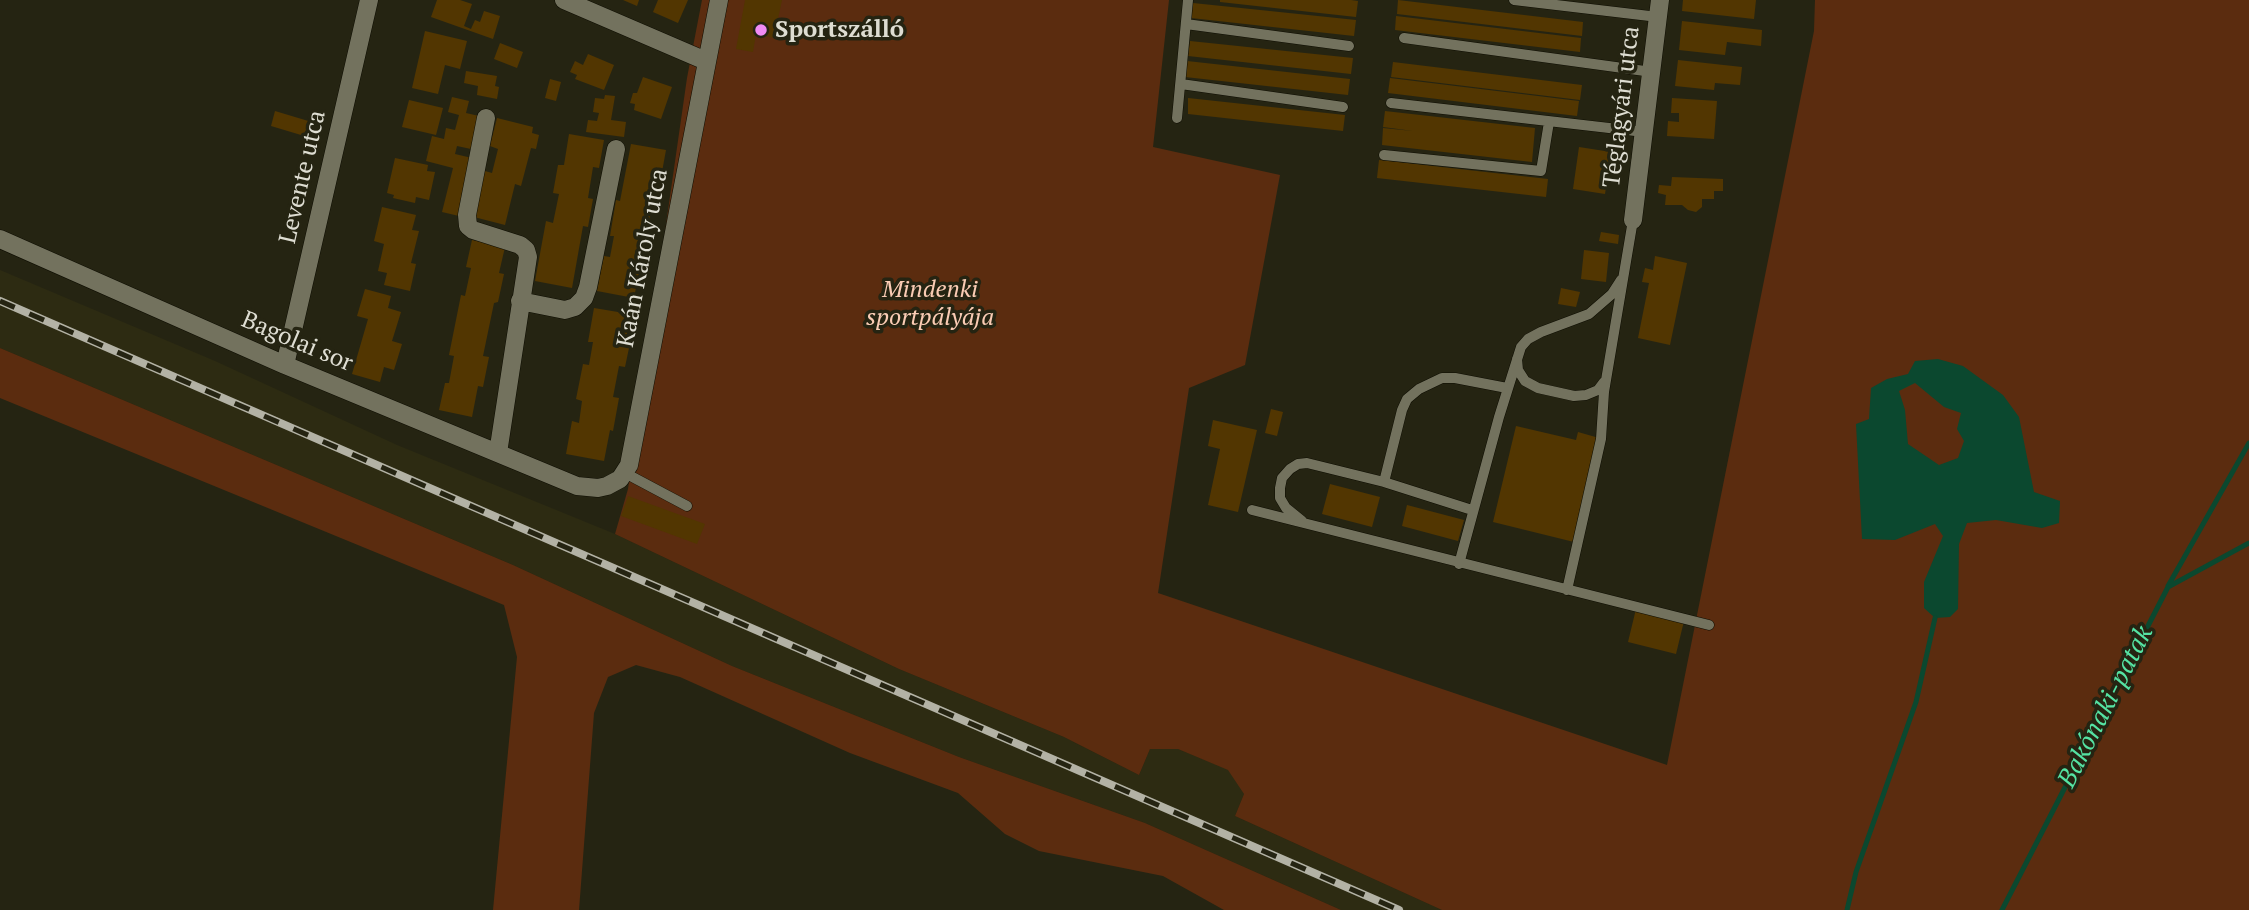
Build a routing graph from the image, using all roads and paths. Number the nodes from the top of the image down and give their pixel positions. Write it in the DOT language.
graph roads {
  1 [pos="369,0"];
  2 [pos="564,0"];
  3 [pos="719,0"];
  4 [pos="1188,0"];
  5 [pos="1514,0"];
  6 [pos="1659,8"];
  7 [pos="1186,24"];
  8 [pos="1404,38"];
  9 [pos="1349,46"];
  10 [pos="706,61"];
  11 [pos="1652,72"];
  12 [pos="1181,84"];
  13 [pos="1391,103"];
  14 [pos="1343,107"];
  15 [pos="486,118"];
  16 [pos="1177,118"];
  17 [pos="1549,122"];
  18 [pos="1644,132"];
  19 [pos="616,149"];
  20 [pos="1384,155"];
  21 [pos="1633,220"];
  22 [pos="0,239"];
  23 [pos="1623,277"];
  24 [pos="520,301"];
  25 [pos="1517,355"];
  26 [pos="285,365"];
  27 [pos="1607,378"];
  28 [pos="1538,388"];
  29 [pos="1506,391"];
  30 [pos="1574,396"];
  31 [pos="1602,418"];
  32 [pos="498,453"];
  33 [pos="625,473"];
  34 [pos="1384,482"];
  35 [pos="687,506"];
  36 [pos="1252,510"];
  37 [pos="1472,510"];
  38 [pos="1306,524"];
  39 [pos="1459,564"];
  40 [pos="1567,590"];
  41 [pos="1709,625"];
  1 -- 26 [label="street, Levente utca"];
  2 -- 10 [label="street"];
  3 -- 10 [label="street, Kaán Károly utca"];
  4 -- 7 [label="lane"];
  5 -- 6 [label="lane"];
  6 -- 11 [label="street, Téglagyári utca"];
  7 -- 9 [label="lane"];
  7 -- 12 [label="lane"];
  8 -- 11 [label="lane"];
  10 -- 33 [label="street, Kaán Károly utca"];
  11 -- 18 [label="street, Téglagyári utca"];
  12 -- 14 [label="lane"];
  12 -- 16 [label="lane"];
  13 -- 17 [label="lane"];
  15 -- 24 [label="street"];
  17 -- 18 [label="lane"];
  17 -- 20 [label="lane"];
  18 -- 21 [label="street, Téglagyári utca"];
  19 -- 24 [label="street"];
  21 -- 23 [label="lane"];
  22 -- 26 [label="street, Bagolai sor"];
  23 -- 25 [label="lane"];
  23 -- 27 [label="lane"];
  24 -- 32 [label="street"];
  25 -- 28 [label="lane"];
  25 -- 29 [label="lane"];
  26 -- 32 [label="street, Bagolai sor"];
  27 -- 30 [label="lane"];
  27 -- 31 [label="lane"];
  28 -- 29 [label="lane"];
  28 -- 30 [label="lane"];
  29 -- 34 [label="lane"];
  29 -- 37 [label="lane"];
  30 -- 31 [label="lane"];
  31 -- 40 [label="lane"];
  32 -- 33 [label="street, Bagolai sor"];
  33 -- 35 [label="lane"];
  34 -- 37 [label="lane"];
  34 -- 38 [label="lane"];
  36 -- 38 [label="lane"];
  37 -- 39 [label="lane"];
  38 -- 39 [label="lane"];
  39 -- 40 [label="lane"];
  40 -- 41 [label="lane"];
}
